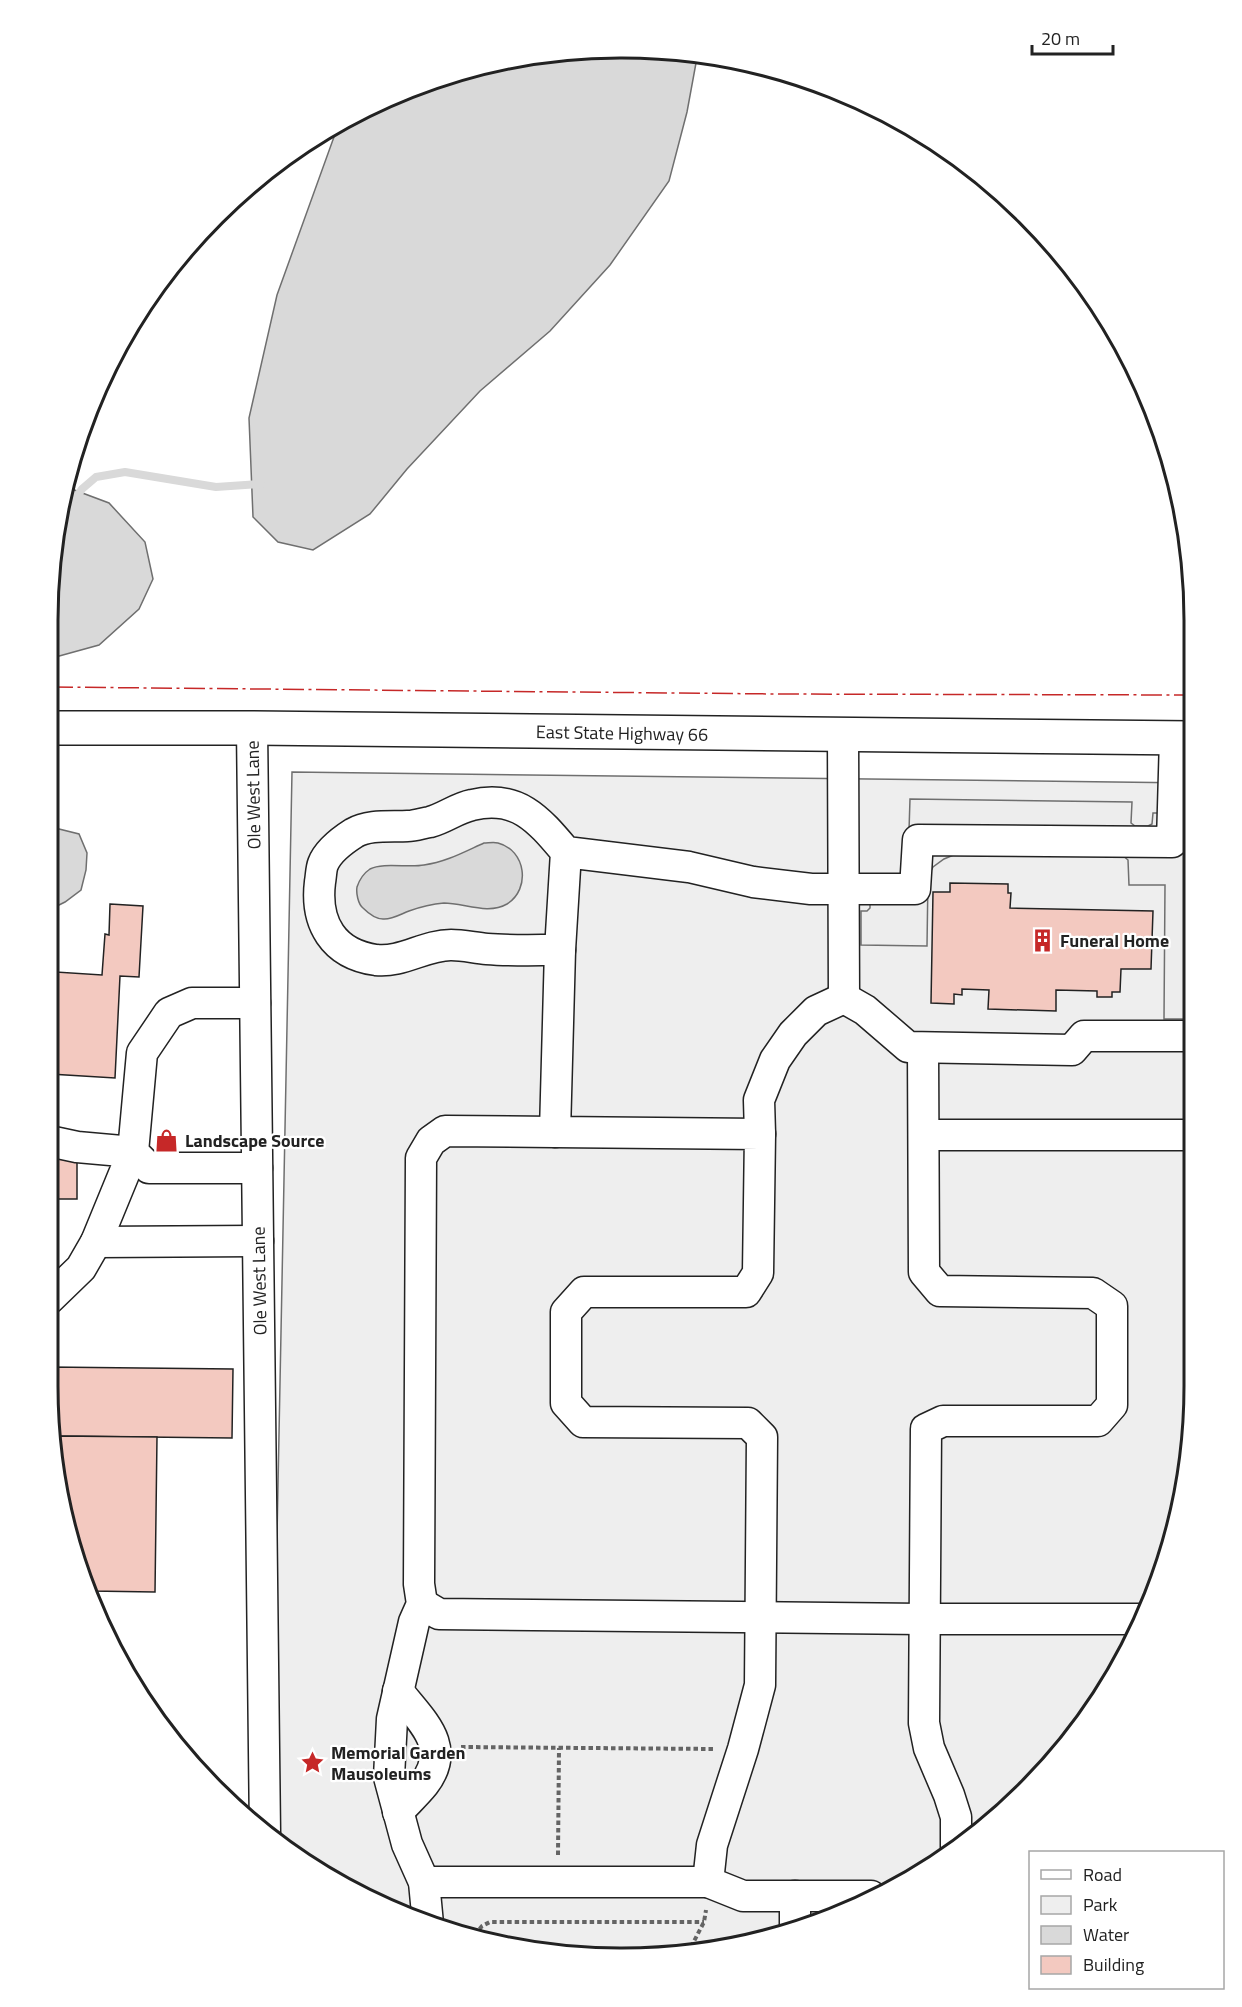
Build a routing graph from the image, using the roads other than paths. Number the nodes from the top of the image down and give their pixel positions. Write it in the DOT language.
graph roads {
  1 [pos="58,728"];
  2 [pos="252,728"];
  3 [pos="843,735"];
  4 [pos="1183,738"];
  5 [pos="566,852"];
  6 [pos="842,889"];
  7 [pos="560,950"];
  8 [pos="844,998"];
  9 [pos="255,1003"];
  10 [pos="1184,1036"];
  11 [pos="923,1048"];
  12 [pos="555,1132"];
  13 [pos="760,1134"];
  14 [pos="924,1135"];
  15 [pos="1184,1135"];
  16 [pos="58,1143"];
  17 [pos="133,1152"];
  18 [pos="257,1168"];
  19 [pos="258,1241"];
  20 [pos="96,1242"];
  21 [pos="58,1290"];
  22 [pos="423,1604"];
  23 [pos="760,1616"];
  24 [pos="923,1619"];
  25 [pos="1133,1619"];
  26 [pos="398,1690"];
  27 [pos="398,1812"];
  28 [pos="265,1821"];
  29 [pos="956,1837"];
  30 [pos="424,1882"];
  31 [pos="708,1882"];
  32 [pos="795,1896"];
  33 [pos="857,1896"];
  34 [pos="427,1914"];
  35 [pos="795,1921"];
  1 -- 2 [label="main road, East State Highway 66"];
  2 -- 3 [label="main road, East State Highway 66"];
  2 -- 9 [label="street, Ole West Lane"];
  3 -- 4 [label="main road, East State Highway 66"];
  3 -- 6 [label="street"];
  4 -- 6 [label="street"];
  5 -- 6 [label="street"];
  5 -- 7 [label="street"];
  5 -- 7 [label="street"];
  6 -- 8 [label="street"];
  7 -- 12 [label="street"];
  8 -- 11 [label="street"];
  8 -- 13 [label="street"];
  9 -- 17 [label="street"];
  9 -- 18 [label="street, Ole West Lane"];
  10 -- 11 [label="street"];
  11 -- 14 [label="street"];
  12 -- 13 [label="street"];
  12 -- 22 [label="street"];
  13 -- 23 [label="street"];
  14 -- 15 [label="street"];
  14 -- 24 [label="street"];
  16 -- 17 [label="street"];
  17 -- 18 [label="street"];
  17 -- 20 [label="street"];
  18 -- 19 [label="street, Ole West Lane"];
  19 -- 20 [label="street"];
  19 -- 28 [label="street, Ole West Lane"];
  20 -- 21 [label="street"];
  22 -- 23 [label="street"];
  22 -- 26 [label="street"];
  23 -- 24 [label="street"];
  23 -- 31 [label="street"];
  24 -- 25 [label="street"];
  24 -- 29 [label="street"];
  26 -- 27 [label="street"];
  26 -- 27 [label="street"];
  27 -- 30 [label="street"];
  30 -- 31 [label="street"];
  30 -- 34 [label="street"];
  31 -- 32 [label="street"];
  32 -- 33 [label="street"];
  32 -- 35 [label="street"];
}
